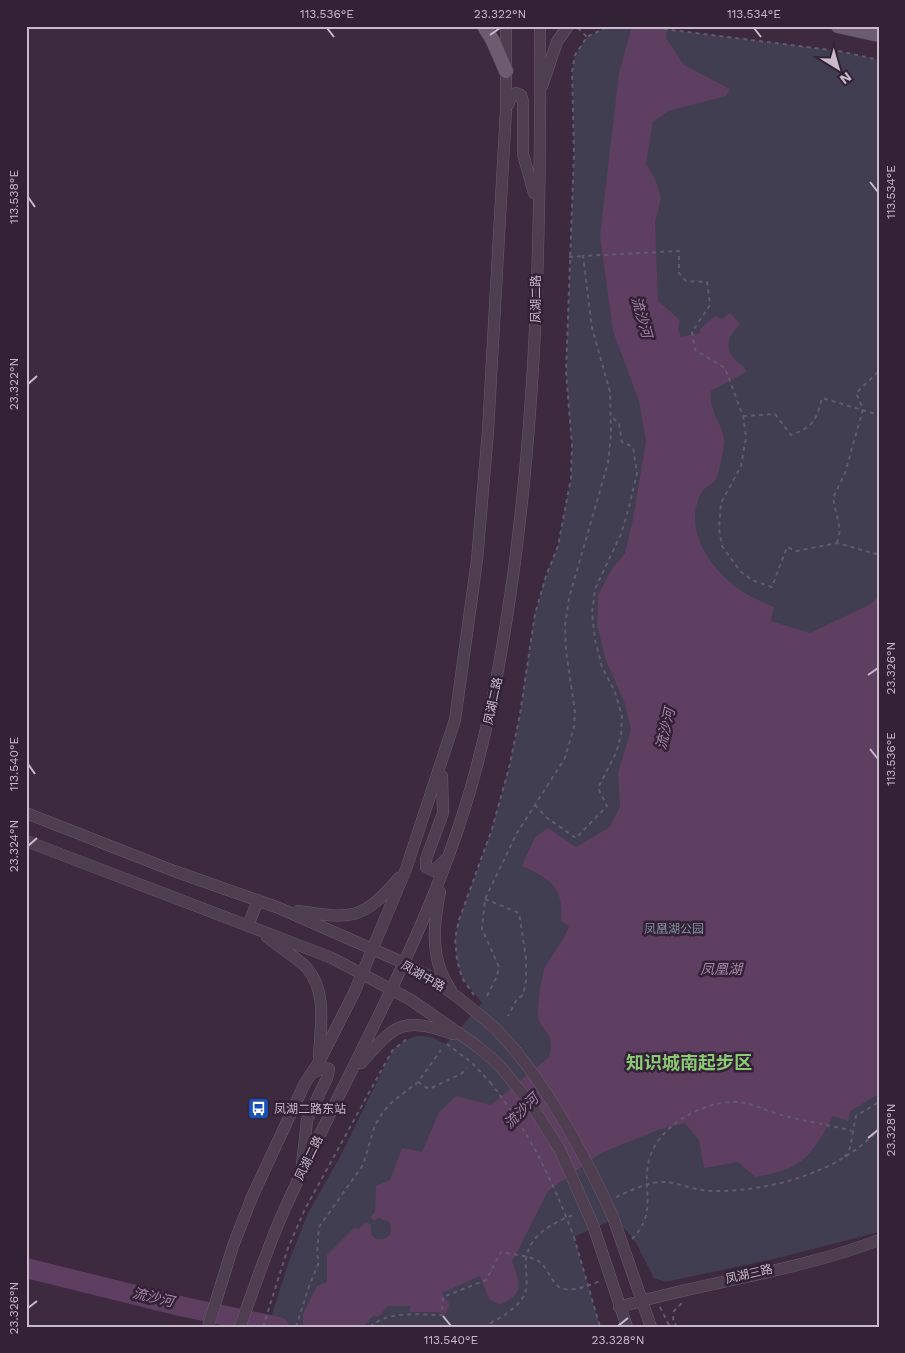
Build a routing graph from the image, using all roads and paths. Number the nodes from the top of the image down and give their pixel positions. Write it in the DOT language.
graph roads {
  1 [pos="484,26"];
  2 [pos="506,26"];
  3 [pos="540,26"];
  4 [pos="568,26"];
  5 [pos="577,26"];
  6 [pos="609,26"];
  7 [pos="640,26"];
  8 [pos="838,26"];
  9 [pos="879,35"];
  10 [pos="587,37"];
  11 [pos="879,60"];
  12 [pos="506,71"];
  13 [pos="540,92"];
  14 [pos="506,110"];
  15 [pos="538,207"];
  16 [pos="583,256"];
  17 [pos="569,257"];
  18 [pos="879,371"];
  19 [pos="863,409"];
  20 [pos="879,415"];
  21 [pos="611,416"];
  22 [pos="743,416"];
  23 [pos="837,543"];
  24 [pos="879,550"];
  25 [pos="442,764"];
  26 [pos="535,805"];
  27 [pos="26,813"];
  28 [pos="26,841"];
  29 [pos="450,853"];
  30 [pos="406,868"];
  31 [pos="443,873"];
  32 [pos="485,899"];
  33 [pos="258,900"];
  34 [pos="279,908"];
  35 [pos="253,928"];
  36 [pos="372,949"];
  37 [pos="404,963"];
  38 [pos="362,973"];
  39 [pos="392,989"];
  40 [pos="487,996"];
  41 [pos="477,998"];
  42 [pos="475,1011"];
  43 [pos="508,1016"];
  44 [pos="415,1035"];
  45 [pos="467,1038"];
  46 [pos="440,1041"];
  47 [pos="441,1050"];
  48 [pos="319,1062"];
  49 [pos="467,1068"];
  50 [pos="349,1076"];
  51 [pos="418,1082"];
  52 [pos="305,1083"];
  53 [pos="879,1102"];
  54 [pos="879,1128"];
  55 [pos="852,1131"];
  56 [pos="844,1159"];
  57 [pos="301,1175"];
  58 [pos="648,1185"];
  59 [pos="611,1199"];
  60 [pos="577,1213"];
  61 [pos="879,1240"];
  62 [pos="629,1241"];
  63 [pos="526,1258"];
  64 [pos="588,1286"];
  65 [pos="641,1300"];
  66 [pos="619,1307"];
  67 [pos="676,1325"];
  68 [pos="208,1327"];
  69 [pos="240,1327"];
  70 [pos="263,1327"];
  71 [pos="296,1327"];
  72 [pos="370,1327"];
  73 [pos="483,1327"];
  74 [pos="600,1327"];
  75 [pos="626,1327"];
  76 [pos="652,1327"];
  77 [pos="672,1327"];
  1 -- 12 [label="main road"];
  2 -- 12 [label="street"];
  3 -- 13 [label="street, 凤湖二路"];
  4 -- 13 [label="street"];
  5 -- 10 [label="path"];
  6 -- 10 [label="path"];
  7 -- 11 [label="path"];
  8 -- 9 [label="main road"];
  10 -- 17 [label="path"];
  12 -- 14 [label="street"];
  13 -- 15 [label="street, 凤湖二路"];
  14 -- 15 [label="street"];
  14 -- 25 [label="street"];
  15 -- 29 [label="street, 凤湖二路"];
  16 -- 17 [label="path"];
  16 -- 21 [label="path"];
  16 -- 22 [label="path"];
  17 -- 41 [label="path"];
  18 -- 19 [label="path"];
  19 -- 20 [label="path"];
  19 -- 22 [label="path"];
  19 -- 23 [label="path"];
  21 -- 26 [label="path"];
  21 -- 26 [label="path"];
  22 -- 23 [label="path"];
  23 -- 24 [label="path"];
  25 -- 29 [label="street"];
  25 -- 30 [label="street"];
  26 -- 32 [label="path"];
  27 -- 33 [label="street, 凤湖中路"];
  28 -- 35 [label="street"];
  29 -- 31 [label="street, 凤湖二路"];
  30 -- 34 [label="street"];
  30 -- 36 [label="street"];
  31 -- 37 [label="street, 凤湖二路"];
  31 -- 42 [label="street"];
  32 -- 40 [label="path"];
  32 -- 43 [label="path"];
  33 -- 34 [label="street, 凤湖中路"];
  33 -- 35 [label="street"];
  34 -- 36 [label="street, 凤湖中路"];
  35 -- 38 [label="street"];
  35 -- 48 [label="street"];
  36 -- 37 [label="street, 凤湖中路"];
  36 -- 38 [label="street"];
  37 -- 39 [label="street, 凤湖二路"];
  37 -- 42 [label="street, 凤湖中路"];
  38 -- 39 [label="street"];
  38 -- 48 [label="street"];
  39 -- 45 [label="street"];
  39 -- 50 [label="street, 凤湖二路"];
  42 -- 65 [label="street, 凤湖中路, bridge"];
  44 -- 70 [label="path"];
  45 -- 50 [label="street"];
  45 -- 66 [label="street, bridge"];
  46 -- 64 [label="path, bridge"];
  47 -- 51 [label="path"];
  48 -- 52 [label="street"];
  49 -- 51 [label="path"];
  50 -- 57 [label="street, 凤湖二路"];
  51 -- 71 [label="path"];
  52 -- 57 [label="street"];
  52 -- 68 [label="street"];
  53 -- 55 [label="path"];
  54 -- 56 [label="path"];
  55 -- 56 [label="path"];
  55 -- 58 [label="path"];
  56 -- 58 [label="path"];
  57 -- 69 [label="street, 凤湖二路"];
  58 -- 59 [label="path"];
  58 -- 62 [label="path"];
  60 -- 63 [label="path"];
  61 -- 65 [label="street, 凤湖三路"];
  63 -- 64 [label="path"];
  63 -- 72 [label="path"];
  63 -- 73 [label="path"];
  64 -- 74 [label="path"];
  65 -- 66 [label="street, 凤湖三路"];
  65 -- 76 [label="street, 凤湖中路"];
  66 -- 75 [label="street"];
  67 -- 77 [label="path"];
}
